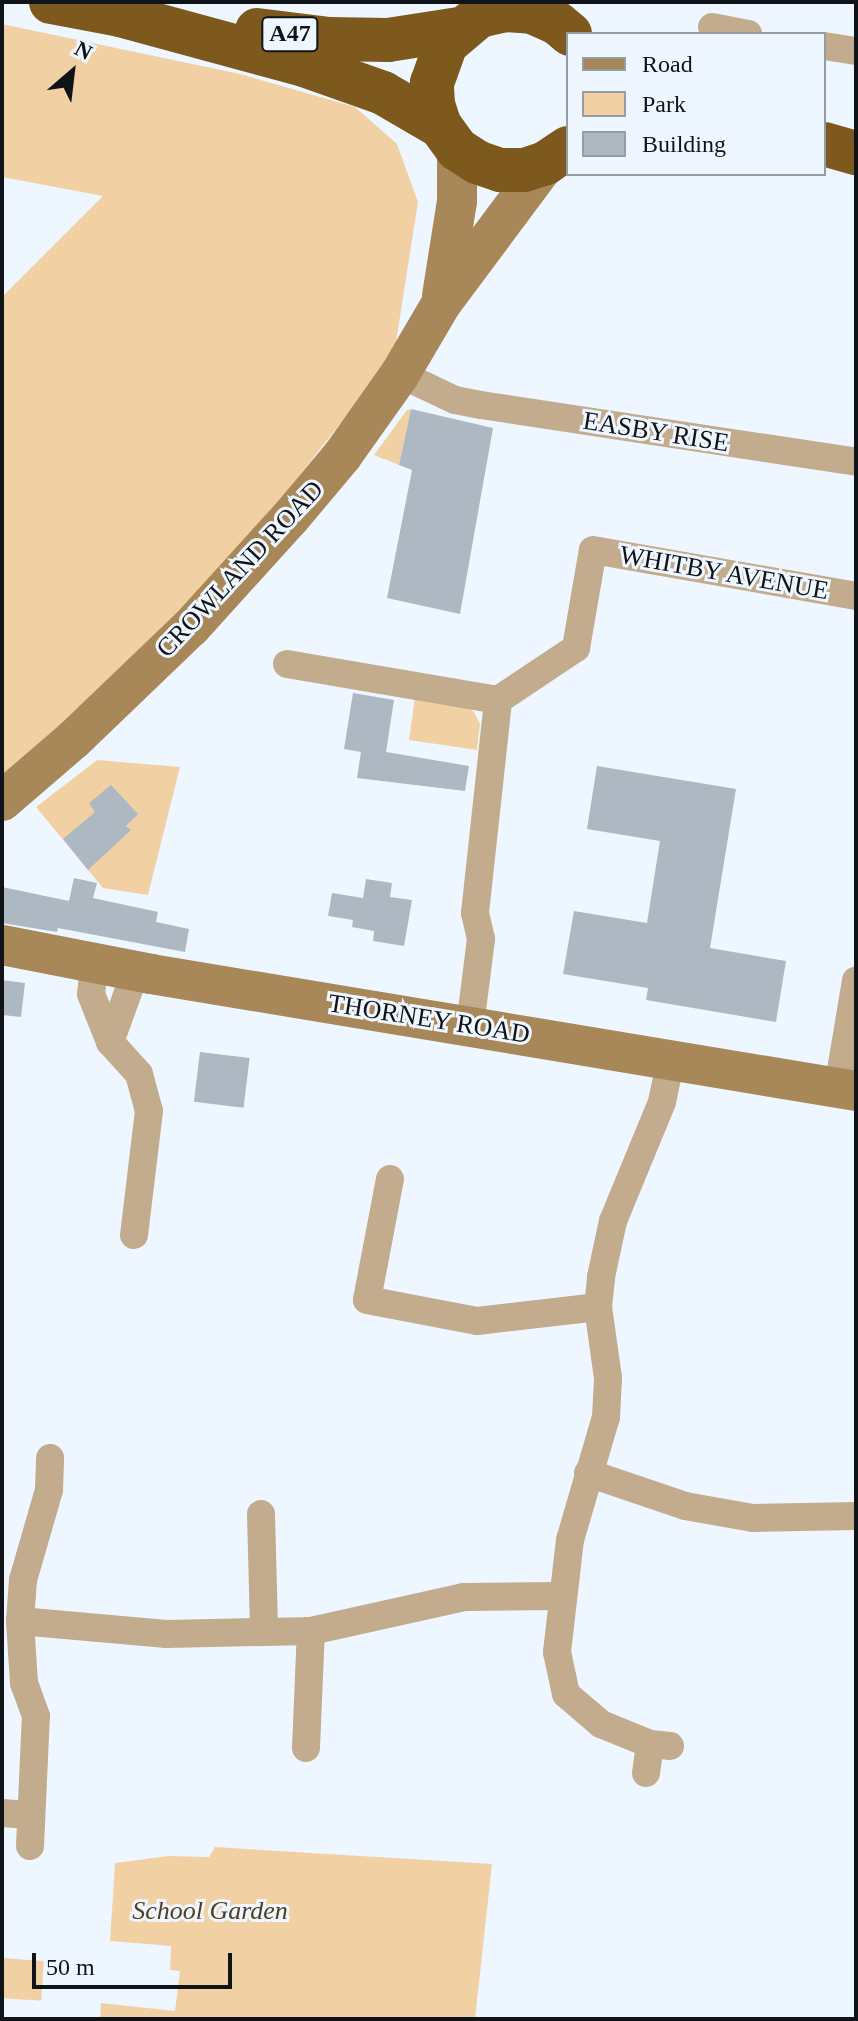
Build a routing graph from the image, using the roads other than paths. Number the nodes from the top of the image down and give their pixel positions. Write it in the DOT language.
graph roads {
  1 [pos="51,2"];
  2 [pos="120,15"];
  3 [pos="475,16"];
  4 [pos="560,20"];
  5 [pos="826,46"];
  6 [pos="856,51"];
  7 [pos="449,138"];
  8 [pos="826,145"];
  9 [pos="562,153"];
  10 [pos="856,153"];
  11 [pos="826,165"];
  12 [pos="856,168"];
  13 [pos="441,304"];
  14 [pos="400,374"];
  15 [pos="856,462"];
  16 [pos="856,596"];
  17 [pos="287,664"];
  18 [pos="498,700"];
  19 [pos="2,801"];
  20 [pos="2,945"];
  21 [pos="94,962"];
  22 [pos="136,970"];
  23 [pos="856,980"];
  24 [pos="470,1026"];
  25 [pos="110,1042"];
  26 [pos="671,1059"];
  27 [pos="847,1090"];
  28 [pos="390,1179"];
  29 [pos="134,1235"];
  30 [pos="598,1307"];
  31 [pos="50,1458"];
  32 [pos="588,1473"];
  33 [pos="261,1514"];
  34 [pos="856,1516"];
  35 [pos="563,1596"];
  36 [pos="20,1621"];
  37 [pos="264,1630"];
  38 [pos="311,1631"];
  39 [pos="306,1748"];
  40 [pos="646,1773"];
  41 [pos="2,1813"];
  42 [pos="30,1815"];
  43 [pos="30,1846"];
  1 -- 2 [label="highway, A47"];
  2 -- 3 [label="highway, A47"];
  2 -- 7 [label="highway, A47"];
  3 -- 4 [label="highway"];
  3 -- 7 [label="highway"];
  5 -- 6 [label="street"];
  7 -- 9 [label="highway"];
  7 -- 13 [label="street, CROWLAND ROAD"];
  8 -- 10 [label="highway"];
  9 -- 13 [label="street, CROWLAND ROAD"];
  11 -- 12 [label="highway"];
  13 -- 14 [label="street, CROWLAND ROAD"];
  14 -- 15 [label="street, EASBY RISE"];
  14 -- 19 [label="street, CROWLAND ROAD"];
  16 -- 18 [label="street, WHITBY AVENUE"];
  17 -- 18 [label="street"];
  18 -- 24 [label="street"];
  20 -- 21 [label="street, THORNEY ROAD"];
  21 -- 22 [label="street, THORNEY ROAD"];
  21 -- 25 [label="street"];
  22 -- 24 [label="street, THORNEY ROAD"];
  22 -- 25 [label="street"];
  23 -- 27 [label="street"];
  24 -- 26 [label="street, THORNEY ROAD"];
  25 -- 29 [label="street"];
  26 -- 27 [label="street, THORNEY ROAD"];
  26 -- 30 [label="street"];
  28 -- 30 [label="street"];
  30 -- 32 [label="street"];
  31 -- 36 [label="street"];
  32 -- 34 [label="street"];
  32 -- 35 [label="street"];
  33 -- 37 [label="street"];
  35 -- 38 [label="street"];
  35 -- 40 [label="street"];
  36 -- 37 [label="street"];
  36 -- 42 [label="street"];
  37 -- 38 [label="street"];
  38 -- 39 [label="street"];
  41 -- 42 [label="street"];
  42 -- 43 [label="street"];
}
